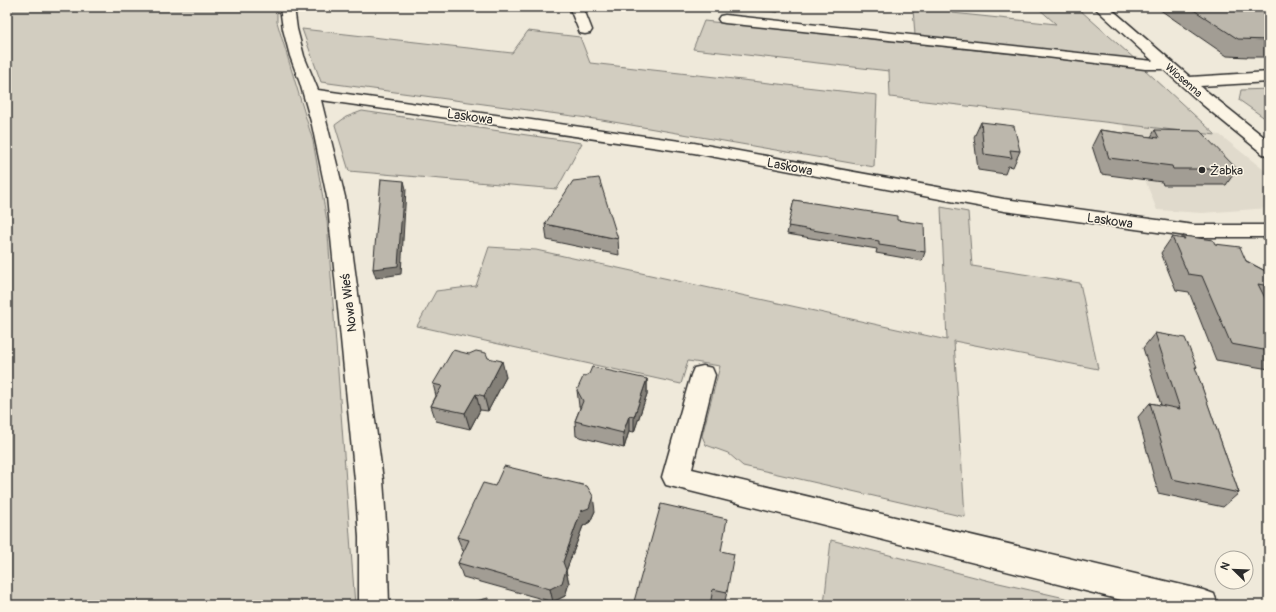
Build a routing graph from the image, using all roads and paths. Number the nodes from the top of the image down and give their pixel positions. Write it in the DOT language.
graph roads {
  1 [pos="287,7"];
  2 [pos="576,7"];
  3 [pos="1101,7"];
  4 [pos="724,19"];
  5 [pos="585,30"];
  6 [pos="1166,65"];
  7 [pos="1269,77"];
  8 [pos="1186,82"];
  9 [pos="312,94"];
  10 [pos="1269,150"];
  11 [pos="1269,231"];
  12 [pos="703,375"];
  13 [pos="374,605"];
  14 [pos="1203,605"];
  1 -- 9 [label="street, Nowa Wieś"];
  2 -- 5 [label="street"];
  3 -- 6 [label="street, Wiosenna"];
  4 -- 6 [label="street"];
  6 -- 8 [label="street, Wiosenna"];
  7 -- 8 [label="street"];
  8 -- 10 [label="street, Wiosenna"];
  9 -- 11 [label="street, Laskowa"];
  9 -- 13 [label="street, Nowa Wieś"];
  12 -- 14 [label="street"];
}
